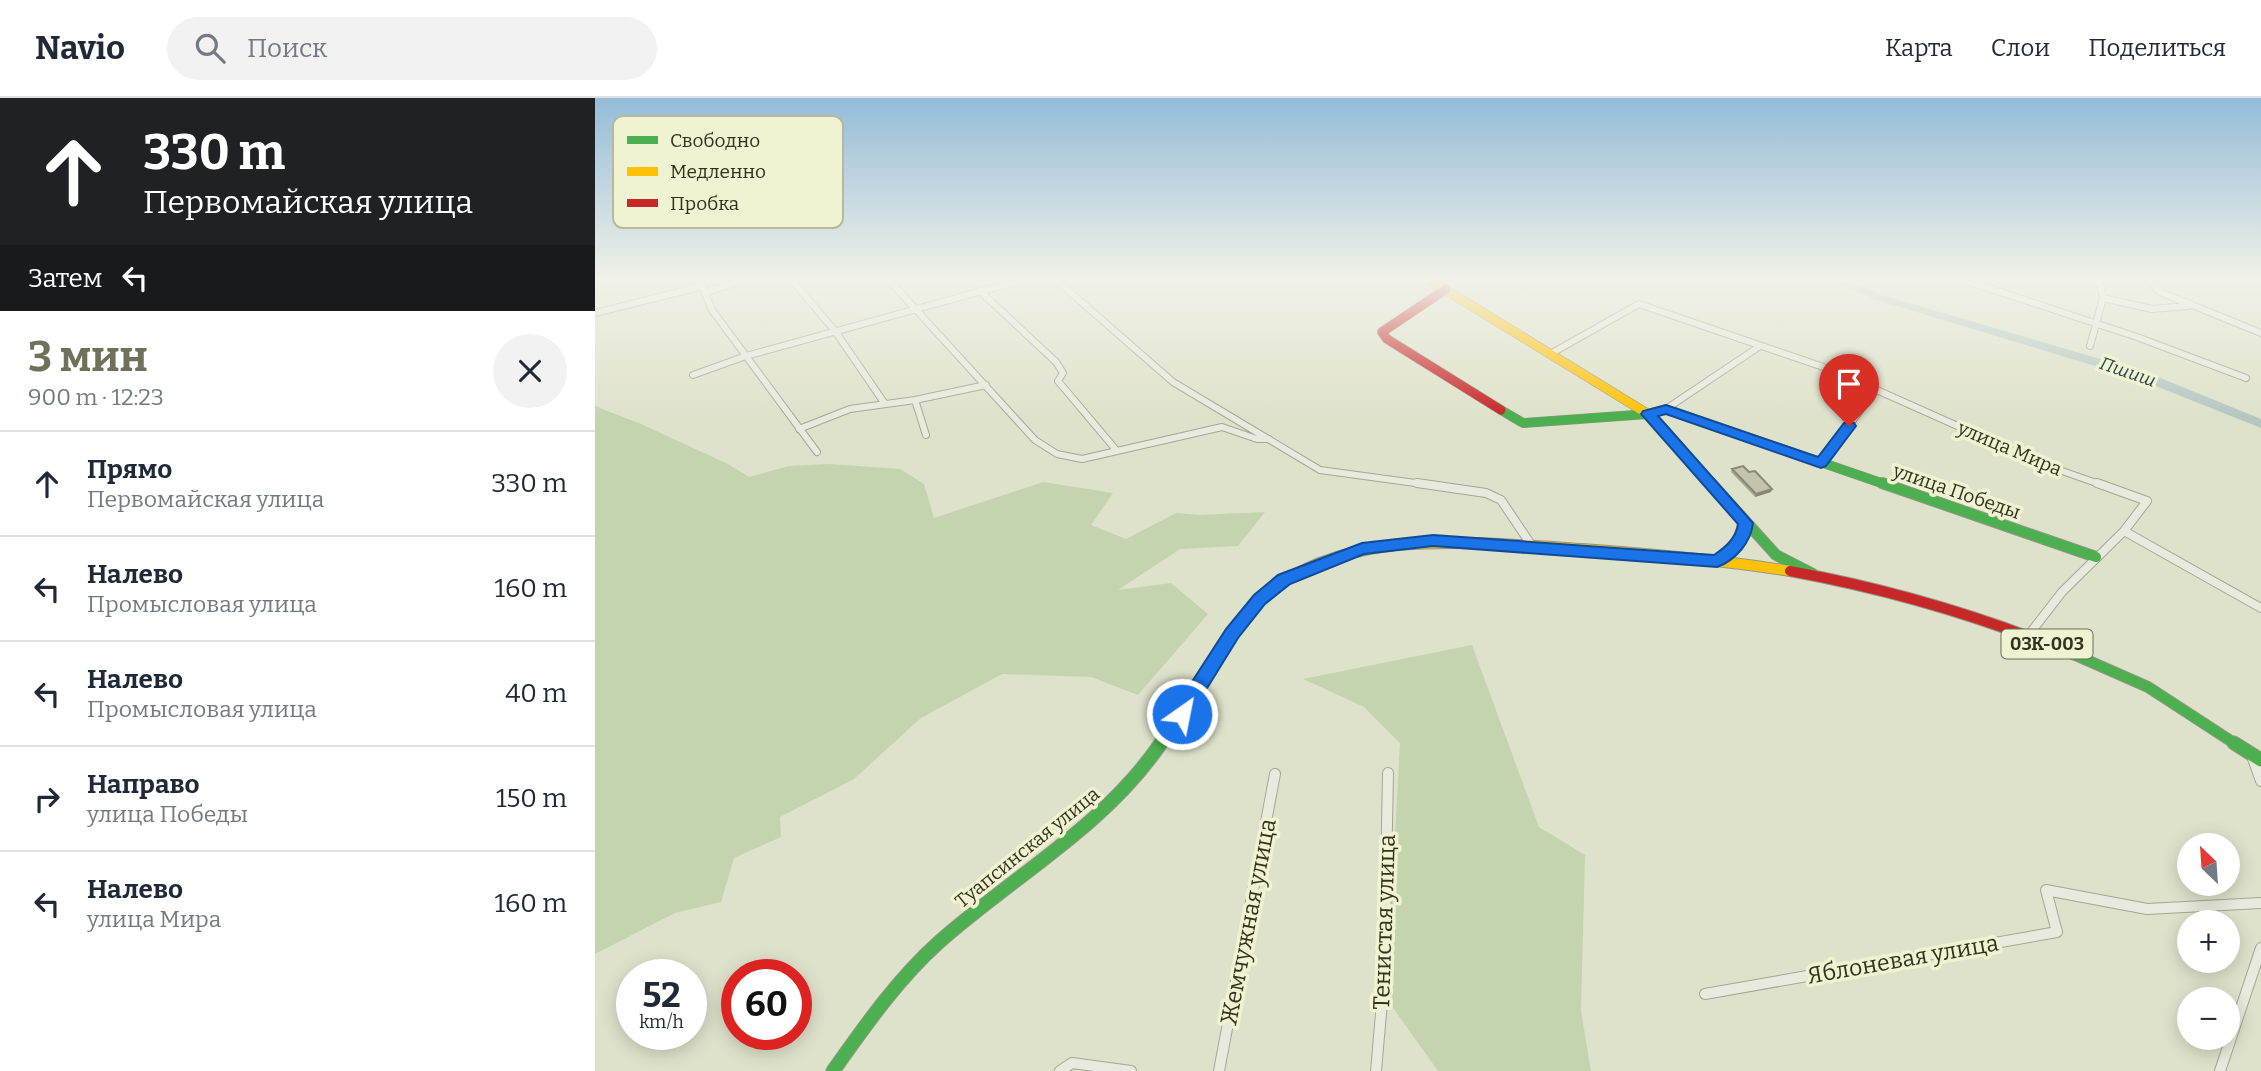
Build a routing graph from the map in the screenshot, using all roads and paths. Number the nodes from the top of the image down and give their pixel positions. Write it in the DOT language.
graph roads {
  1 [pos="723,324"];
  2 [pos="829,324"];
  3 [pos="859,324"];
  4 [pos="930,324"];
  5 [pos="1016,324"];
  6 [pos="1107,324"];
  7 [pos="1393,324"];
  8 [pos="1505,324"];
  9 [pos="1603,324"];
  10 [pos="1698,324"];
  11 [pos="2095,324"];
  12 [pos="2099,324"];
  13 [pos="2239,324"];
  14 [pos="835,331"];
  15 [pos="2261,333"];
  16 [pos="1760,346"];
  17 [pos="2090,346"];
  18 [pos="1552,353"];
  19 [pos="746,356"];
  20 [pos="693,375"];
  21 [pos="2246,377"];
  22 [pos="986,385"];
  23 [pos="1876,389"];
  24 [pos="915,400"];
  25 [pos="884,404"];
  26 [pos="1666,409"];
  27 [pos="1648,414"];
  28 [pos="799,429"];
  29 [pos="926,435"];
  30 [pos="1269,439"];
  31 [pos="1117,451"];
  32 [pos="817,452"];
  33 [pos="1821,463"];
  34 [pos="1746,523"];
  35 [pos="2124,531"];
  36 [pos="1532,546"];
  37 [pos="2096,557"];
  38 [pos="1717,561"];
  39 [pos="1814,574"];
  40 [pos="2261,608"];
  41 [pos="2028,636"];
  42 [pos="2256,757"];
  43 [pos="1388,773"];
  44 [pos="1275,774"];
  45 [pos="2261,781"];
  46 [pos="2261,902"];
  47 [pos="2261,948"];
  48 [pos="1705,993"];
  49 [pos="833,1071"];
  50 [pos="1060,1071"];
  51 [pos="1131,1071"];
  52 [pos="1219,1071"];
  53 [pos="1377,1071"];
  54 [pos="2220,1071"];
  1 -- 19 [label="street"];
  2 -- 14 [label="street"];
  3 -- 14 [label="street"];
  4 -- 22 [label="street"];
  5 -- 31 [label="street"];
  6 -- 30 [label="street"];
  7 -- 27 [label="main road"];
  8 -- 18 [label="main road"];
  9 -- 18 [label="street, улица Мира"];
  10 -- 16 [label="street, улица Мира"];
  11 -- 17 [label="street"];
  12 -- 21 [label="street"];
  13 -- 15 [label="street"];
  14 -- 19 [label="street"];
  14 -- 25 [label="street"];
  16 -- 23 [label="street, улица Мира"];
  16 -- 26 [label="street"];
  18 -- 27 [label="main road"];
  19 -- 20 [label="street"];
  19 -- 28 [label="street"];
  22 -- 24 [label="street"];
  22 -- 31 [label="street"];
  23 -- 33 [label="street"];
  23 -- 35 [label="street, улица Мира"];
  24 -- 25 [label="street"];
  24 -- 29 [label="street"];
  25 -- 28 [label="street"];
  26 -- 27 [label="main road"];
  26 -- 33 [label="main road, улица Победы"];
  27 -- 34 [label="main road"];
  28 -- 32 [label="street"];
  30 -- 31 [label="street"];
  30 -- 36 [label="street"];
  33 -- 37 [label="main road, улица Победы"];
  34 -- 38 [label="main road"];
  34 -- 39 [label="main road"];
  35 -- 37 [label="street"];
  35 -- 40 [label="street"];
  36 -- 38 [label="main road, 03К-003"];
  36 -- 49 [label="main road, Туапсинская улица / 03К-003"];
  37 -- 41 [label="street"];
  38 -- 39 [label="main road, 03К-003"];
  39 -- 41 [label="main road, 03К-003"];
  41 -- 42 [label="main road, 03К-003"];
  42 -- 45 [label="street"];
  43 -- 53 [label="street, Тенистая улица"];
  44 -- 52 [label="street, Жемчужная улица"];
  46 -- 48 [label="street, Яблоневая улица"];
  47 -- 54 [label="street"];
  50 -- 51 [label="street"];
}
